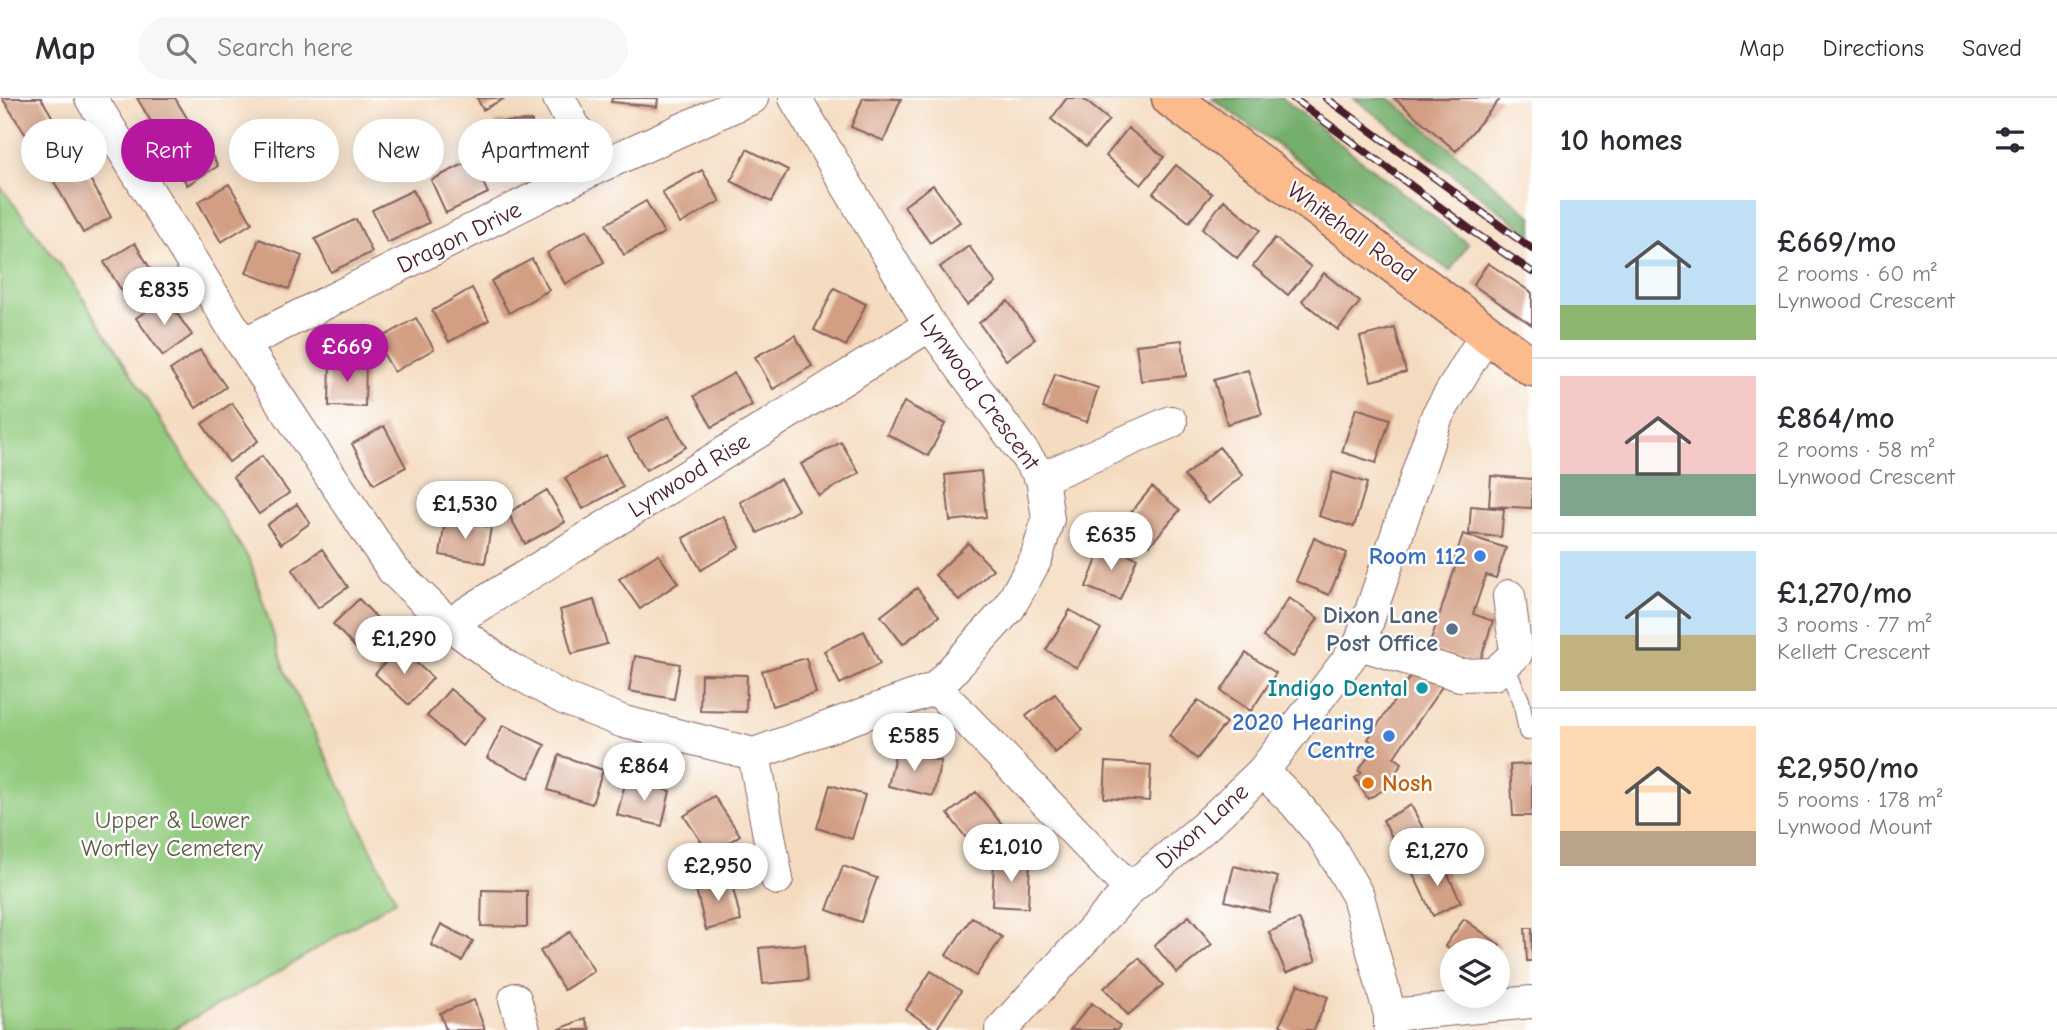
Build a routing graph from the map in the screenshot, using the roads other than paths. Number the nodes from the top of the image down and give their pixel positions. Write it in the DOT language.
graph roads {
  1 [pos="90,98"];
  2 [pos="559,98"];
  3 [pos="752,98"];
  4 [pos="795,98"];
  5 [pos="1171,98"];
  6 [pos="570,119"];
  7 [pos="613,160"];
  8 [pos="568,182"];
  9 [pos="930,325"];
  10 [pos="1487,332"];
  11 [pos="243,344"];
  12 [pos="1532,367"];
  13 [pos="1171,422"];
  14 [pos="1042,478"];
  15 [pos="1509,596"];
  16 [pos="449,624"];
  17 [pos="1360,644"];
  18 [pos="1505,664"];
  19 [pos="936,688"];
  20 [pos="1527,732"];
  21 [pos="754,754"];
  22 [pos="1263,771"];
  23 [pos="777,879"];
  24 [pos="1130,889"];
  25 [pos="515,999"];
  26 [pos="1532,1002"];
  27 [pos="1390,1022"];
  28 [pos="524,1030"];
  29 [pos="1001,1030"];
  1 -- 11 [label="street"];
  2 -- 6 [label="street"];
  3 -- 7 [label="street, Dragon Drive"];
  4 -- 9 [label="street, Lynwood Crescent"];
  5 -- 10 [label="main road, Whitehall Road"];
  8 -- 11 [label="street, Dragon Drive"];
  9 -- 14 [label="street, Lynwood Crescent"];
  9 -- 16 [label="street, Lynwood Rise"];
  10 -- 12 [label="main road, Whitehall Road"];
  10 -- 17 [label="street, Dixon Lane"];
  11 -- 16 [label="street"];
  13 -- 14 [label="street"];
  14 -- 19 [label="street, Lynwood Crescent"];
  15 -- 18 [label="street"];
  16 -- 21 [label="street"];
  17 -- 18 [label="street"];
  17 -- 22 [label="street, Dixon Lane"];
  18 -- 20 [label="lane"];
  19 -- 21 [label="street, Lynwood Crescent"];
  19 -- 24 [label="street"];
  21 -- 23 [label="street"];
  22 -- 24 [label="street, Dixon Lane"];
  22 -- 27 [label="street"];
  24 -- 29 [label="street, Dixon Lane"];
  25 -- 28 [label="street"];
  26 -- 27 [label="street"];
}
